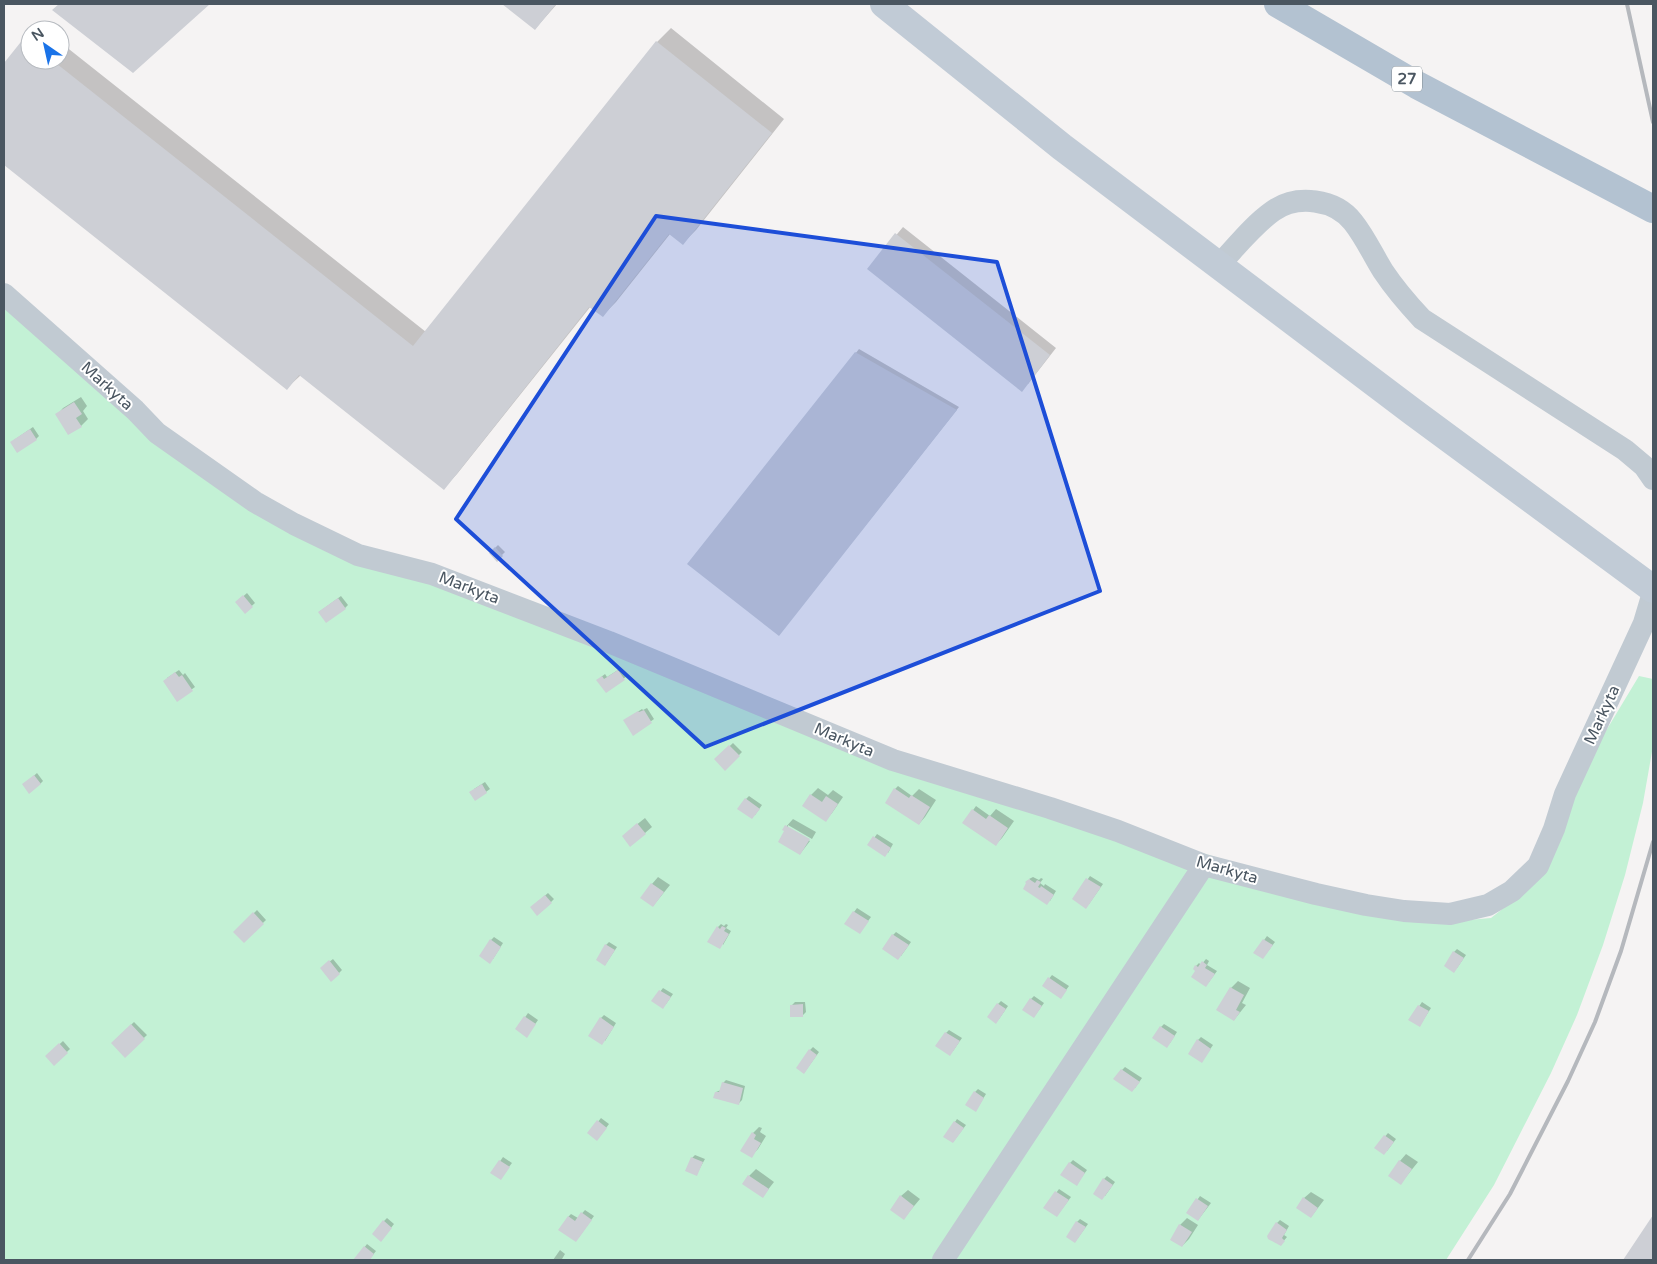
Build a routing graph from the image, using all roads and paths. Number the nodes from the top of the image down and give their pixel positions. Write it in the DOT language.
graph roads {
  1 [pos="884,4"];
  2 [pos="1278,4"];
  3 [pos="1653,208"];
  4 [pos="1219,265"];
  5 [pos="4,294"];
  6 [pos="1653,479"];
  7 [pos="1653,591"];
  8 [pos="1204,866"];
  9 [pos="943,1260"];
  1 -- 4 [label="main road"];
  2 -- 3 [label="main road, 27"];
  4 -- 6 [label="street"];
  4 -- 7 [label="main road"];
  5 -- 8 [label="street, Markyta"];
  7 -- 8 [label="street, Markyta"];
  8 -- 9 [label="street"];
}
